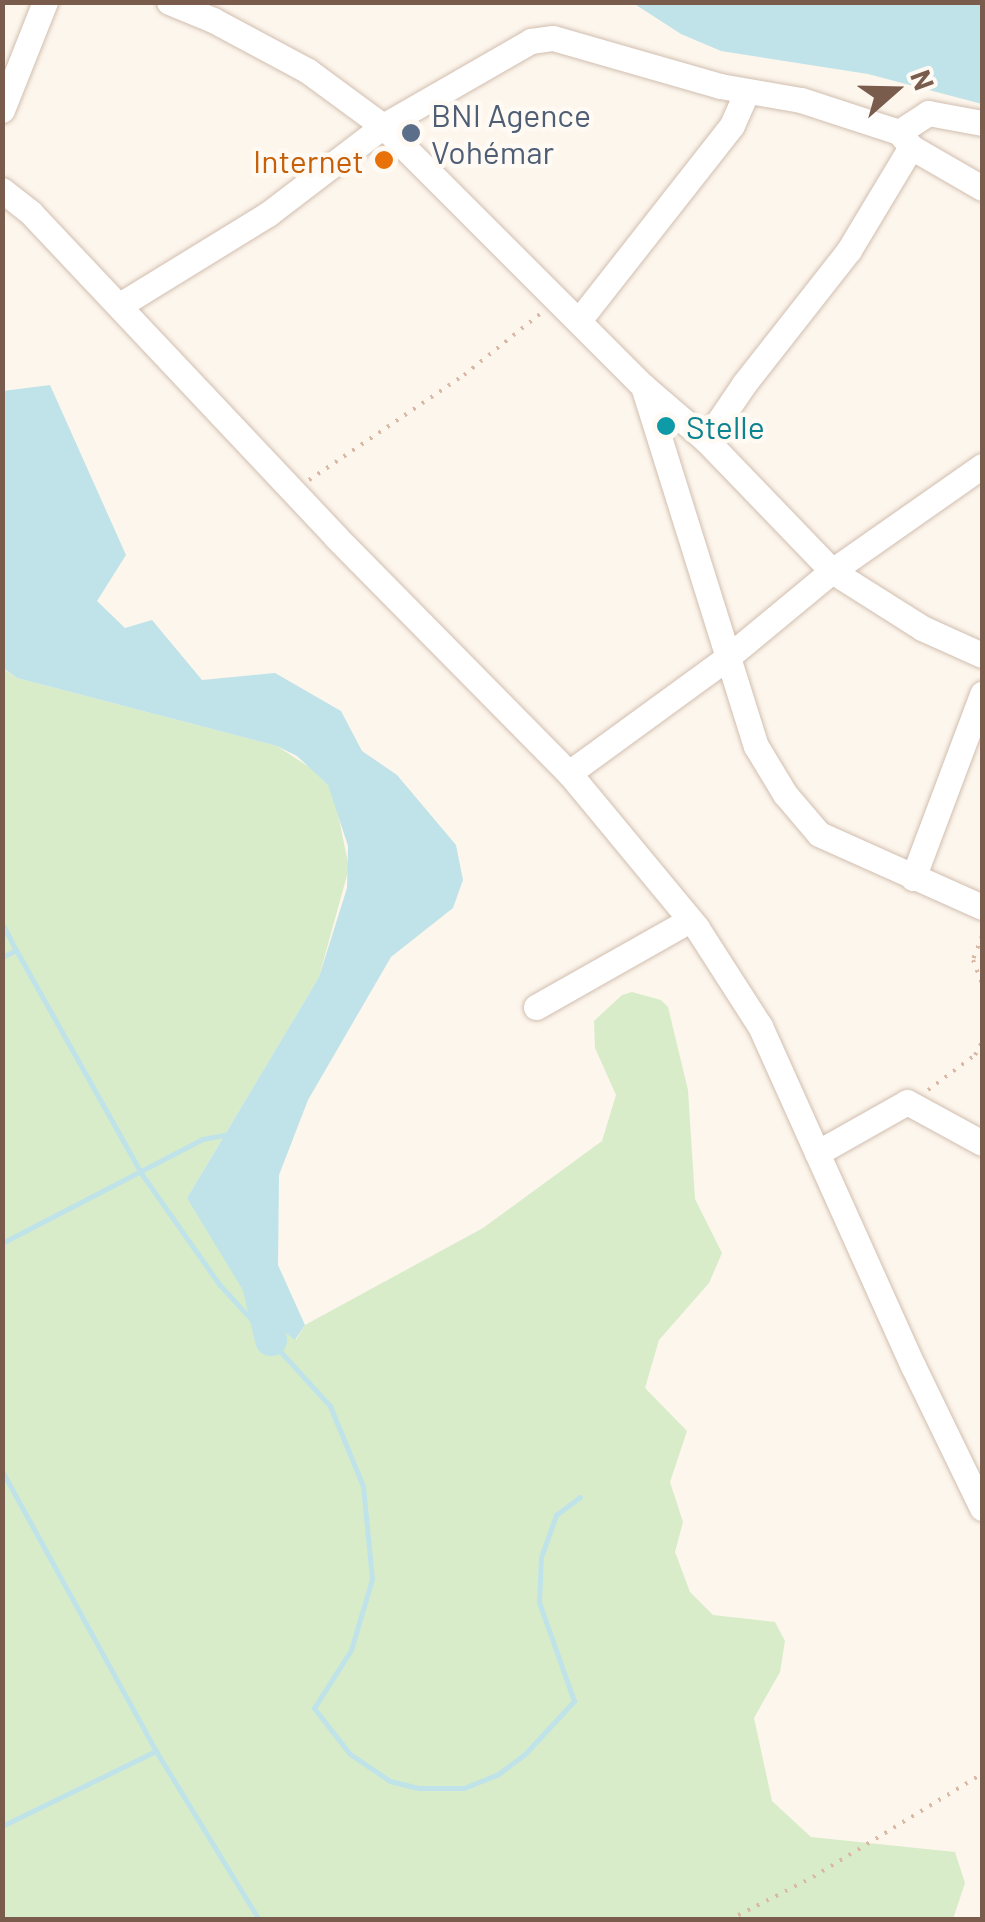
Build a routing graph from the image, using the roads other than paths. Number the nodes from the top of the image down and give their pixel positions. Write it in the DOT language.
graph roads {
  1 [pos="45,2"];
  2 [pos="169,2"];
  3 [pos="748,92"];
  4 [pos="2,110"];
  5 [pos="982,123"];
  6 [pos="383,126"];
  7 [pos="905,140"];
  8 [pos="982,188"];
  9 [pos="2,190"];
  10 [pos="120,305"];
  11 [pos="580,318"];
  12 [pos="643,386"];
  13 [pos="706,440"];
  14 [pos="982,466"];
  15 [pos="832,572"];
  16 [pos="982,654"];
  17 [pos="728,657"];
  18 [pos="982,694"];
  19 [pos="569,772"];
  20 [pos="913,878"];
  21 [pos="982,907"];
  22 [pos="690,920"];
  23 [pos="536,1008"];
  24 [pos="982,1143"];
  25 [pos="818,1153"];
  26 [pos="982,1508"];
  1 -- 4 [label="street"];
  2 -- 6 [label="street"];
  3 -- 6 [label="street"];
  3 -- 7 [label="street"];
  3 -- 11 [label="street"];
  5 -- 7 [label="street"];
  6 -- 10 [label="street"];
  6 -- 11 [label="street"];
  7 -- 8 [label="street"];
  7 -- 13 [label="street"];
  9 -- 10 [label="street"];
  10 -- 19 [label="street"];
  11 -- 12 [label="street"];
  12 -- 13 [label="street"];
  12 -- 17 [label="street"];
  13 -- 15 [label="street"];
  14 -- 15 [label="street"];
  15 -- 16 [label="street"];
  15 -- 17 [label="street"];
  17 -- 19 [label="street"];
  17 -- 20 [label="street"];
  18 -- 20 [label="street"];
  19 -- 22 [label="street"];
  20 -- 21 [label="street"];
  22 -- 23 [label="street"];
  22 -- 25 [label="street"];
  24 -- 25 [label="street"];
  25 -- 26 [label="street"];
}
